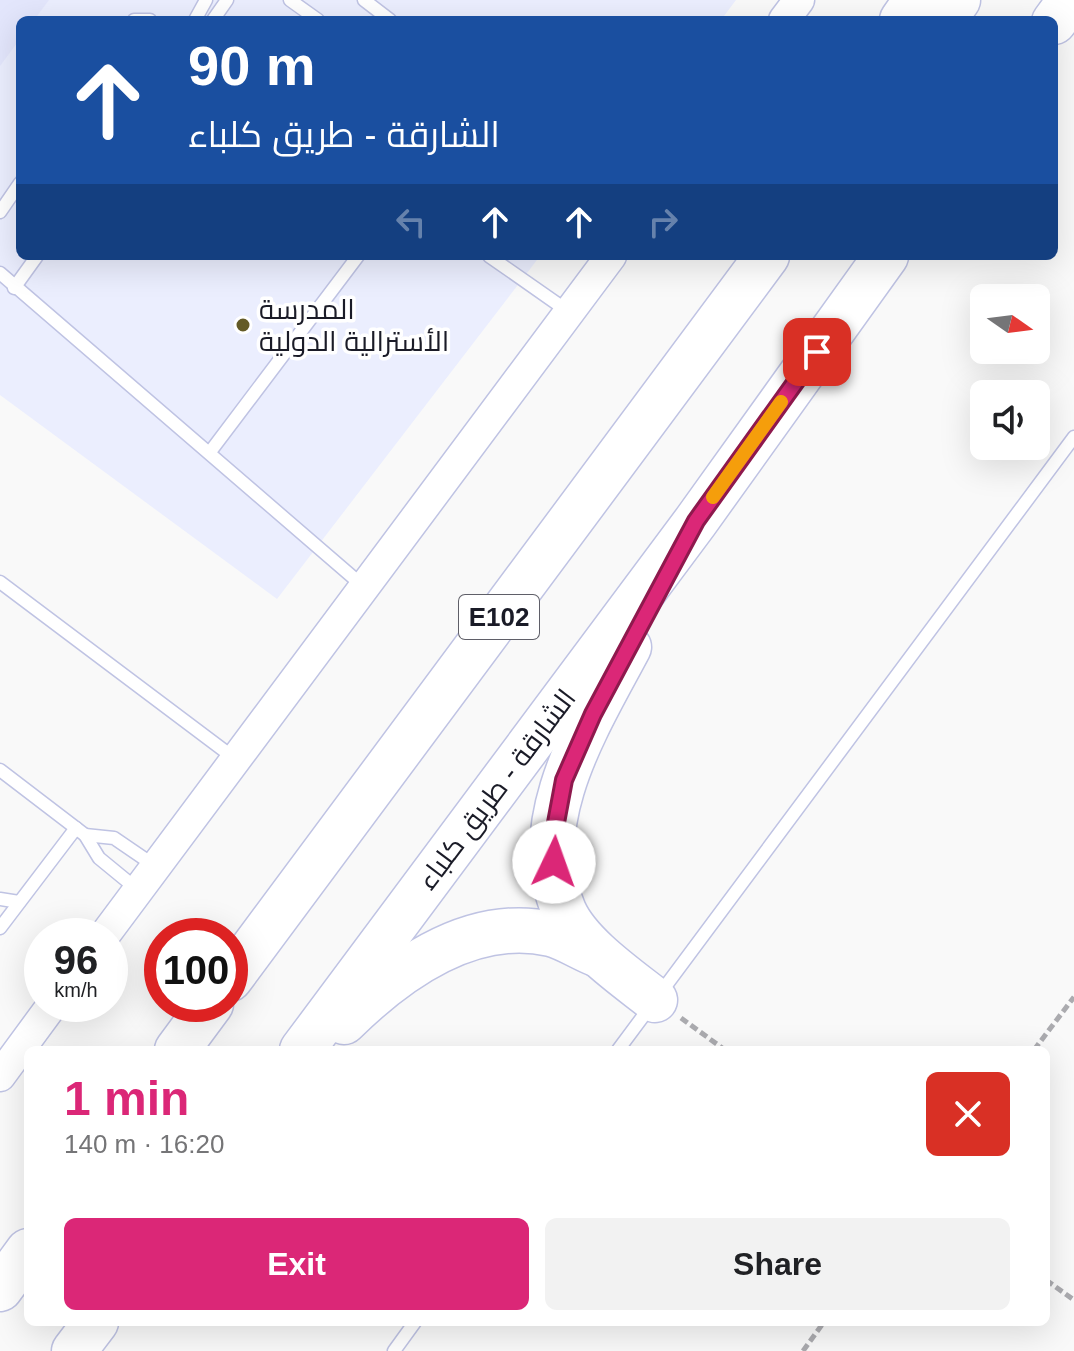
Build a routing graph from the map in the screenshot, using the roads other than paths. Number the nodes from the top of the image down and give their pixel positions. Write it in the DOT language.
graph roads {
  1 [pos="290,0"];
  2 [pos="364,0"];
  3 [pos="1070,0"];
  4 [pos="312,16"];
  5 [pos="385,16"];
  6 [pos="1058,16"];
  7 [pos="16,189"];
  8 [pos="0,212"];
  9 [pos="34,260"];
  10 [pos="355,260"];
  11 [pos="495,260"];
  12 [pos="608,260"];
  13 [pos="764,260"];
  14 [pos="883,260"];
  15 [pos="0,273"];
  16 [pos="14,288"];
  17 [pos="569,312"];
  18 [pos="1074,437"];
  19 [pos="210,452"];
  20 [pos="696,521"];
  21 [pos="0,582"];
  22 [pos="363,586"];
  23 [pos="235,759"];
  24 [pos="0,770"];
  25 [pos="81,831"];
  26 [pos="146,878"];
  27 [pos="0,899"];
  28 [pos="19,902"];
  29 [pos="117,918"];
  30 [pos="0,928"];
  31 [pos="248,955"];
  32 [pos="601,957"];
  33 [pos="655,1000"];
  34 [pos="40,1022"];
  35 [pos="198,1022"];
  36 [pos="180,1046"];
  37 [pos="305,1046"];
  38 [pos="320,1046"];
  39 [pos="621,1046"];
  40 [pos="0,1076"];
  41 [pos="24,1256"];
  42 [pos="0,1289"];
  43 [pos="93,1326"];
  44 [pos="412,1326"];
  45 [pos="74,1351"];
  46 [pos="394,1351"];
  1 -- 4 [label="lane"];
  2 -- 5 [label="lane"];
  3 -- 6 [label="highway"];
  7 -- 8 [label="lane"];
  9 -- 16 [label="lane"];
  10 -- 19 [label="lane"];
  11 -- 17 [label="lane"];
  12 -- 17 [label="street"];
  13 -- 31 [label="highway, E102"];
  14 -- 20 [label="highway, الشارقة - طريق كلباء"];
  15 -- 16 [label="lane"];
  16 -- 19 [label="lane"];
  17 -- 22 [label="street"];
  18 -- 33 [label="lane"];
  19 -- 22 [label="lane"];
  20 -- 32 [label="highway"];
  20 -- 37 [label="highway, الشارقة - طريق كلباء"];
  21 -- 23 [label="lane"];
  22 -- 23 [label="street"];
  23 -- 26 [label="street"];
  24 -- 25 [label="lane"];
  25 -- 26 [label="lane"];
  25 -- 26 [label="lane"];
  25 -- 28 [label="lane"];
  26 -- 29 [label="street"];
  27 -- 28 [label="lane"];
  28 -- 30 [label="lane"];
  32 -- 33 [label="highway"];
  32 -- 38 [label="highway"];
  33 -- 39 [label="lane"];
  34 -- 40 [label="street"];
  35 -- 36 [label="highway"];
  41 -- 42 [label="highway"];
  43 -- 45 [label="highway"];
  44 -- 46 [label="lane"];
}
